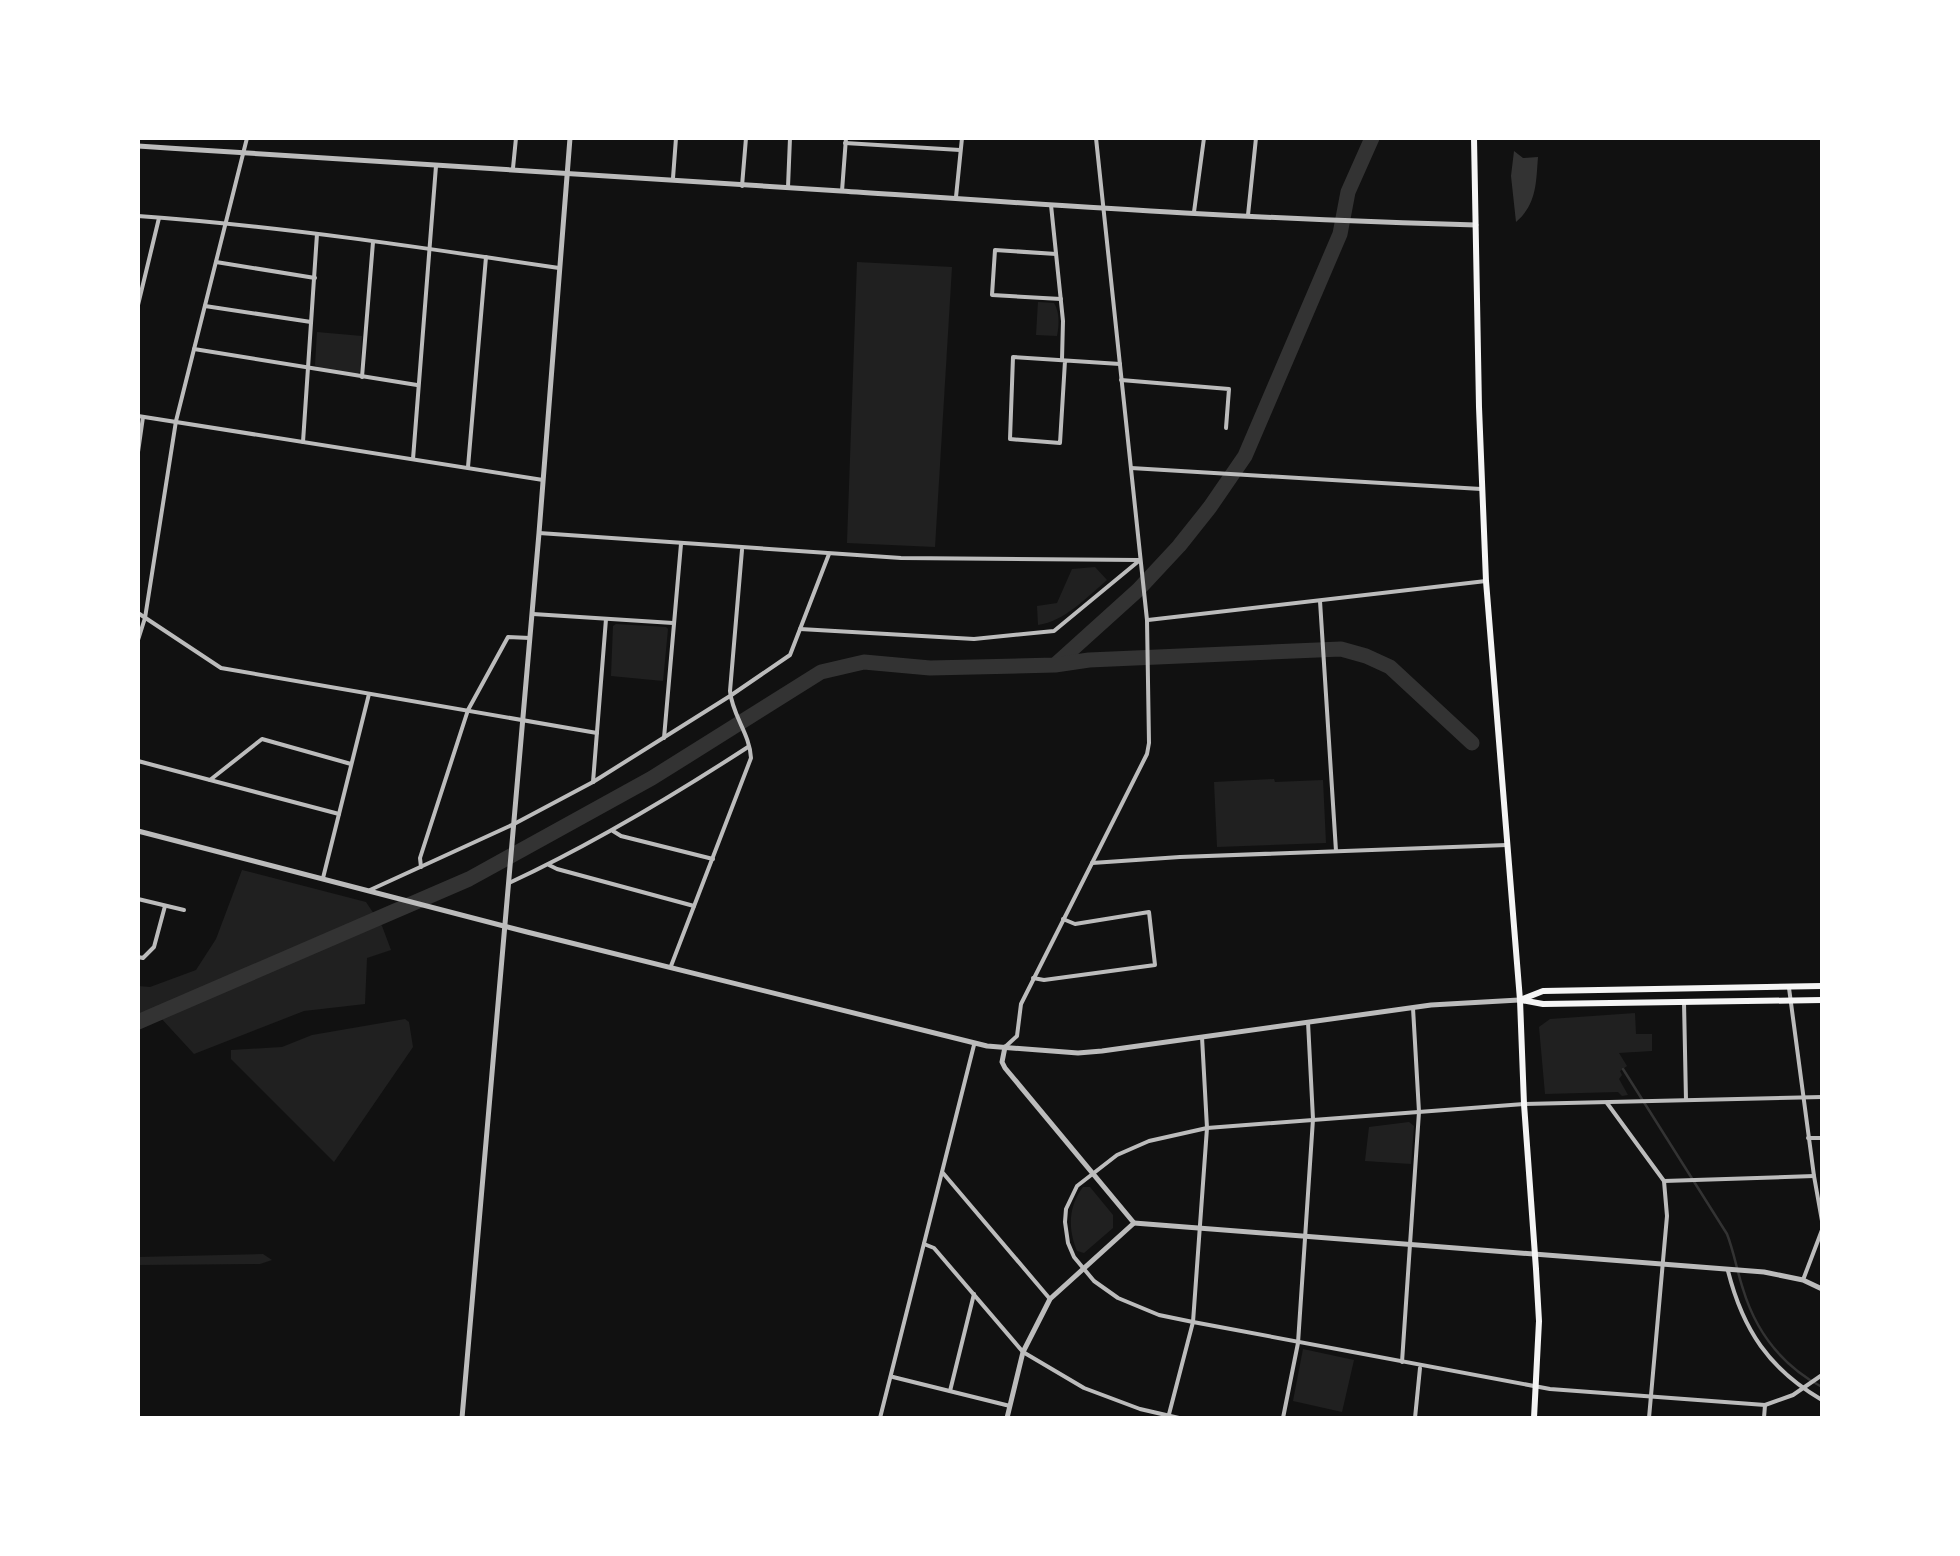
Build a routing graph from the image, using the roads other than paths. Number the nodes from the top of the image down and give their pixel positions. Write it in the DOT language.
graph roads {
  1 [pos="247,138"];
  2 [pos="516,138"];
  3 [pos="570,138"];
  4 [pos="676,138"];
  5 [pos="746,138"];
  6 [pos="790,138"];
  7 [pos="962,138"];
  8 [pos="1096,138"];
  9 [pos="1204,138"];
  10 [pos="1256,138"];
  11 [pos="1474,138"];
  12 [pos="845,140"];
  13 [pos="138,146"];
  14 [pos="960,150"];
  15 [pos="243,153"];
  16 [pos="436,166"];
  17 [pos="513,168"];
  18 [pos="568,174"];
  19 [pos="673,181"];
  20 [pos="742,186"];
  21 [pos="788,188"];
  22 [pos="842,191"];
  23 [pos="956,198"];
  24 [pos="1052,205"];
  25 [pos="1104,208"];
  26 [pos="1194,213"];
  27 [pos="1248,215"];
  28 [pos="138,216"];
  29 [pos="159,218"];
  30 [pos="226,222"];
  31 [pos="1476,225"];
  32 [pos="318,234"];
  33 [pos="372,240"];
  34 [pos="429,247"];
  35 [pos="1056,254"];
  36 [pos="486,257"];
  37 [pos="216,262"];
  38 [pos="560,268"];
  39 [pos="315,278"];
  40 [pos="1061,299"];
  41 [pos="138,305"];
  42 [pos="205,306"];
  43 [pos="311,322"];
  44 [pos="194,349"];
  45 [pos="1063,361"];
  46 [pos="1120,364"];
  47 [pos="309,368"];
  48 [pos="362,376"];
  49 [pos="1122,380"];
  50 [pos="418,385"];
  51 [pos="140,416"];
  52 [pos="176,421"];
  53 [pos="1226,428"];
  54 [pos="303,442"];
  55 [pos="138,452"];
  56 [pos="413,459"];
  57 [pos="468,468"];
  58 [pos="1131,468"];
  59 [pos="543,480"];
  60 [pos="1482,489"];
  61 [pos="539,533"];
  62 [pos="681,543"];
  63 [pos="742,548"];
  64 [pos="829,554"];
  65 [pos="1140,560"];
  66 [pos="1486,581"];
  67 [pos="1320,600"];
  68 [pos="138,613"];
  69 [pos="532,614"];
  70 [pos="145,618"];
  71 [pos="606,619"];
  72 [pos="1147,620"];
  73 [pos="673,622"];
  74 [pos="800,630"];
  75 [pos="530,638"];
  76 [pos="138,640"];
  77 [pos="370,693"];
  78 [pos="730,696"];
  79 [pos="468,710"];
  80 [pos="522,720"];
  81 [pos="597,733"];
  82 [pos="664,738"];
  83 [pos="750,745"];
  84 [pos="138,762"];
  85 [pos="351,764"];
  86 [pos="210,780"];
  87 [pos="593,782"];
  88 [pos="339,814"];
  89 [pos="514,826"];
  90 [pos="612,831"];
  91 [pos="138,832"];
  92 [pos="1507,845"];
  93 [pos="1336,851"];
  94 [pos="712,859"];
  95 [pos="1092,863"];
  96 [pos="549,864"];
  97 [pos="420,867"];
  98 [pos="323,878"];
  99 [pos="509,880"];
  100 [pos="370,890"];
  101 [pos="138,899"];
  102 [pos="165,906"];
  103 [pos="694,906"];
  104 [pos="184,910"];
  105 [pos="1064,919"];
  106 [pos="505,926"];
  107 [pos="138,957"];
  108 [pos="671,966"];
  109 [pos="1033,978"];
  110 [pos="1822,986"];
  111 [pos="1789,987"];
  112 [pos="1520,1000"];
  113 [pos="1822,1000"];
  114 [pos="1790,1001"];
  115 [pos="1684,1002"];
  116 [pos="1413,1007"];
  117 [pos="1308,1022"];
  118 [pos="1202,1037"];
  119 [pos="974,1043"];
  120 [pos="1005,1047"];
  121 [pos="1803,1097"];
  122 [pos="1822,1097"];
  123 [pos="1686,1100"];
  124 [pos="1607,1103"];
  125 [pos="1524,1104"];
  126 [pos="1419,1112"];
  127 [pos="1313,1119"];
  128 [pos="1207,1128"];
  129 [pos="1808,1138"];
  130 [pos="1822,1138"];
  131 [pos="942,1172"];
  132 [pos="1092,1173"];
  133 [pos="1814,1176"];
  134 [pos="1664,1181"];
  135 [pos="1822,1219"];
  136 [pos="1134,1223"];
  137 [pos="1200,1229"];
  138 [pos="1822,1230"];
  139 [pos="1305,1237"];
  140 [pos="924,1244"];
  141 [pos="1410,1245"];
  142 [pos="1535,1254"];
  143 [pos="1662,1264"];
  144 [pos="1082,1268"];
  145 [pos="1731,1270"];
  146 [pos="1803,1280"];
  147 [pos="1822,1289"];
  148 [pos="974,1294"];
  149 [pos="1050,1299"];
  150 [pos="1193,1322"];
  151 [pos="1298,1343"];
  152 [pos="1023,1352"];
  153 [pos="1402,1362"];
  154 [pos="1420,1366"];
  155 [pos="891,1376"];
  156 [pos="1821,1377"];
  157 [pos="1537,1387"];
  158 [pos="1806,1388"];
  159 [pos="950,1391"];
  160 [pos="1651,1396"];
  161 [pos="1822,1400"];
  162 [pos="1765,1405"];
  163 [pos="1010,1406"];
  164 [pos="1168,1417"];
  165 [pos="462,1418"];
  166 [pos="880,1418"];
  167 [pos="1007,1418"];
  168 [pos="1179,1418"];
  169 [pos="1283,1418"];
  170 [pos="1415,1418"];
  171 [pos="1534,1418"];
  172 [pos="1649,1418"];
  173 [pos="1764,1418"];
  1 -- 15 [label="street"];
  2 -- 17 [label="street"];
  3 -- 18 [label="street"];
  4 -- 19 [label="street"];
  5 -- 20 [label="street"];
  6 -- 21 [label="street"];
  7 -- 14 [label="street"];
  8 -- 25 [label="street"];
  9 -- 26 [label="street"];
  10 -- 27 [label="street"];
  11 -- 31 [label="main road"];
  12 -- 14 [label="street"];
  12 -- 22 [label="street"];
  13 -- 15 [label="street"];
  14 -- 23 [label="street"];
  15 -- 16 [label="street"];
  15 -- 30 [label="street"];
  16 -- 17 [label="street"];
  16 -- 34 [label="street"];
  17 -- 18 [label="street"];
  18 -- 19 [label="street"];
  18 -- 38 [label="street"];
  19 -- 20 [label="street"];
  20 -- 21 [label="street"];
  21 -- 22 [label="street"];
  22 -- 23 [label="street"];
  23 -- 24 [label="street"];
  24 -- 25 [label="street"];
  24 -- 35 [label="street"];
  25 -- 26 [label="street"];
  25 -- 46 [label="street"];
  26 -- 27 [label="street"];
  27 -- 31 [label="street"];
  28 -- 29 [label="street"];
  29 -- 30 [label="street"];
  29 -- 41 [label="street"];
  30 -- 32 [label="street"];
  30 -- 37 [label="street"];
  31 -- 60 [label="main road"];
  32 -- 33 [label="street"];
  32 -- 39 [label="street"];
  33 -- 34 [label="street"];
  33 -- 48 [label="street"];
  34 -- 36 [label="street"];
  34 -- 50 [label="street"];
  35 -- 40 [label="street"];
  35 -- 40 [label="street"];
  36 -- 38 [label="street"];
  36 -- 57 [label="street"];
  37 -- 39 [label="street"];
  37 -- 42 [label="street"];
  38 -- 59 [label="street"];
  39 -- 43 [label="street"];
  40 -- 45 [label="street"];
  42 -- 43 [label="street"];
  42 -- 44 [label="street"];
  43 -- 47 [label="street"];
  44 -- 47 [label="street"];
  44 -- 52 [label="street"];
  45 -- 45 [label="street"];
  45 -- 46 [label="street"];
  46 -- 49 [label="street"];
  47 -- 48 [label="street"];
  47 -- 54 [label="street"];
  48 -- 50 [label="street"];
  49 -- 53 [label="street"];
  49 -- 58 [label="street"];
  50 -- 56 [label="street"];
  51 -- 52 [label="street"];
  51 -- 55 [label="street"];
  52 -- 54 [label="street"];
  52 -- 70 [label="street"];
  54 -- 56 [label="street"];
  56 -- 57 [label="street"];
  57 -- 59 [label="street"];
  58 -- 60 [label="street"];
  58 -- 65 [label="street"];
  59 -- 61 [label="street"];
  60 -- 66 [label="main road"];
  61 -- 62 [label="street"];
  61 -- 69 [label="street"];
  62 -- 63 [label="street"];
  62 -- 73 [label="street"];
  63 -- 64 [label="street"];
  63 -- 78 [label="street"];
  64 -- 65 [label="street"];
  64 -- 74 [label="street"];
  65 -- 72 [label="street"];
  65 -- 74 [label="street"];
  66 -- 67 [label="street"];
  66 -- 92 [label="main road"];
  67 -- 72 [label="street"];
  67 -- 93 [label="street"];
  68 -- 70 [label="street"];
  69 -- 71 [label="street"];
  69 -- 75 [label="street"];
  70 -- 76 [label="street"];
  70 -- 77 [label="street"];
  71 -- 73 [label="street"];
  71 -- 81 [label="street"];
  72 -- 95 [label="street"];
  73 -- 82 [label="street"];
  74 -- 78 [label="street"];
  75 -- 79 [label="street"];
  75 -- 80 [label="street"];
  77 -- 79 [label="street"];
  77 -- 85 [label="street"];
  78 -- 82 [label="street"];
  78 -- 83 [label="street"];
  79 -- 80 [label="street"];
  79 -- 97 [label="street"];
  80 -- 81 [label="street"];
  80 -- 89 [label="street"];
  81 -- 87 [label="street"];
  82 -- 87 [label="street"];
  83 -- 90 [label="street"];
  83 -- 94 [label="street"];
  84 -- 86 [label="street"];
  85 -- 86 [label="street"];
  85 -- 88 [label="street"];
  86 -- 88 [label="street"];
  87 -- 89 [label="street"];
  88 -- 98 [label="street"];
  89 -- 97 [label="street"];
  89 -- 99 [label="street"];
  90 -- 94 [label="street"];
  90 -- 96 [label="street"];
  91 -- 98 [label="street"];
  92 -- 93 [label="street"];
  92 -- 112 [label="main road"];
  93 -- 95 [label="street"];
  94 -- 103 [label="street"];
  95 -- 105 [label="street"];
  96 -- 99 [label="street"];
  96 -- 103 [label="street"];
  97 -- 100 [label="street"];
  98 -- 100 [label="street"];
  99 -- 106 [label="street"];
  100 -- 106 [label="street"];
  101 -- 102 [label="street"];
  102 -- 104 [label="street"];
  102 -- 107 [label="street"];
  103 -- 108 [label="street"];
  105 -- 109 [label="street"];
  105 -- 109 [label="street"];
  106 -- 108 [label="street"];
  106 -- 165 [label="street"];
  108 -- 119 [label="street"];
  109 -- 120 [label="street"];
  110 -- 111 [label="main road"];
  111 -- 112 [label="main road"];
  111 -- 114 [label="street"];
  112 -- 115 [label="main road"];
  112 -- 116 [label="street"];
  112 -- 125 [label="main road"];
  113 -- 114 [label="main road"];
  114 -- 115 [label="main road"];
  114 -- 121 [label="street"];
  115 -- 123 [label="street"];
  116 -- 117 [label="street"];
  116 -- 126 [label="street"];
  117 -- 118 [label="street"];
  117 -- 127 [label="street"];
  118 -- 120 [label="street"];
  118 -- 128 [label="street"];
  119 -- 120 [label="street"];
  119 -- 131 [label="street"];
  120 -- 132 [label="street"];
  121 -- 122 [label="street"];
  121 -- 123 [label="street"];
  121 -- 129 [label="street"];
  123 -- 124 [label="street"];
  124 -- 125 [label="street"];
  124 -- 134 [label="street"];
  125 -- 126 [label="street"];
  125 -- 142 [label="main road"];
  126 -- 127 [label="street"];
  126 -- 141 [label="street"];
  127 -- 128 [label="street"];
  127 -- 139 [label="street"];
  128 -- 132 [label="street"];
  128 -- 137 [label="street"];
  129 -- 130 [label="street"];
  129 -- 133 [label="street"];
  131 -- 140 [label="street"];
  131 -- 149 [label="street"];
  132 -- 136 [label="street"];
  132 -- 144 [label="street"];
  133 -- 134 [label="street"];
  133 -- 135 [label="street"];
  134 -- 143 [label="street"];
  136 -- 137 [label="street"];
  136 -- 144 [label="street"];
  137 -- 139 [label="street"];
  137 -- 150 [label="street"];
  138 -- 146 [label="street"];
  139 -- 141 [label="street"];
  139 -- 151 [label="street"];
  140 -- 148 [label="street"];
  140 -- 155 [label="street"];
  141 -- 142 [label="street"];
  141 -- 153 [label="street"];
  142 -- 143 [label="street"];
  142 -- 157 [label="main road"];
  143 -- 145 [label="street"];
  143 -- 160 [label="street"];
  144 -- 149 [label="street"];
  144 -- 150 [label="street"];
  145 -- 146 [label="street"];
  145 -- 158 [label="street"];
  146 -- 147 [label="street"];
  148 -- 152 [label="street"];
  148 -- 159 [label="street"];
  149 -- 152 [label="street"];
  150 -- 151 [label="street"];
  150 -- 164 [label="street"];
  151 -- 153 [label="street"];
  151 -- 169 [label="street"];
  152 -- 163 [label="street"];
  152 -- 164 [label="street"];
  153 -- 154 [label="street"];
  154 -- 157 [label="street"];
  154 -- 170 [label="street"];
  155 -- 159 [label="street"];
  155 -- 166 [label="street"];
  156 -- 158 [label="street"];
  157 -- 160 [label="street"];
  157 -- 171 [label="main road"];
  158 -- 161 [label="street"];
  158 -- 162 [label="street"];
  159 -- 163 [label="street"];
  160 -- 162 [label="street"];
  160 -- 172 [label="street"];
  162 -- 173 [label="street"];
  163 -- 167 [label="street"];
  164 -- 168 [label="street"];
}
